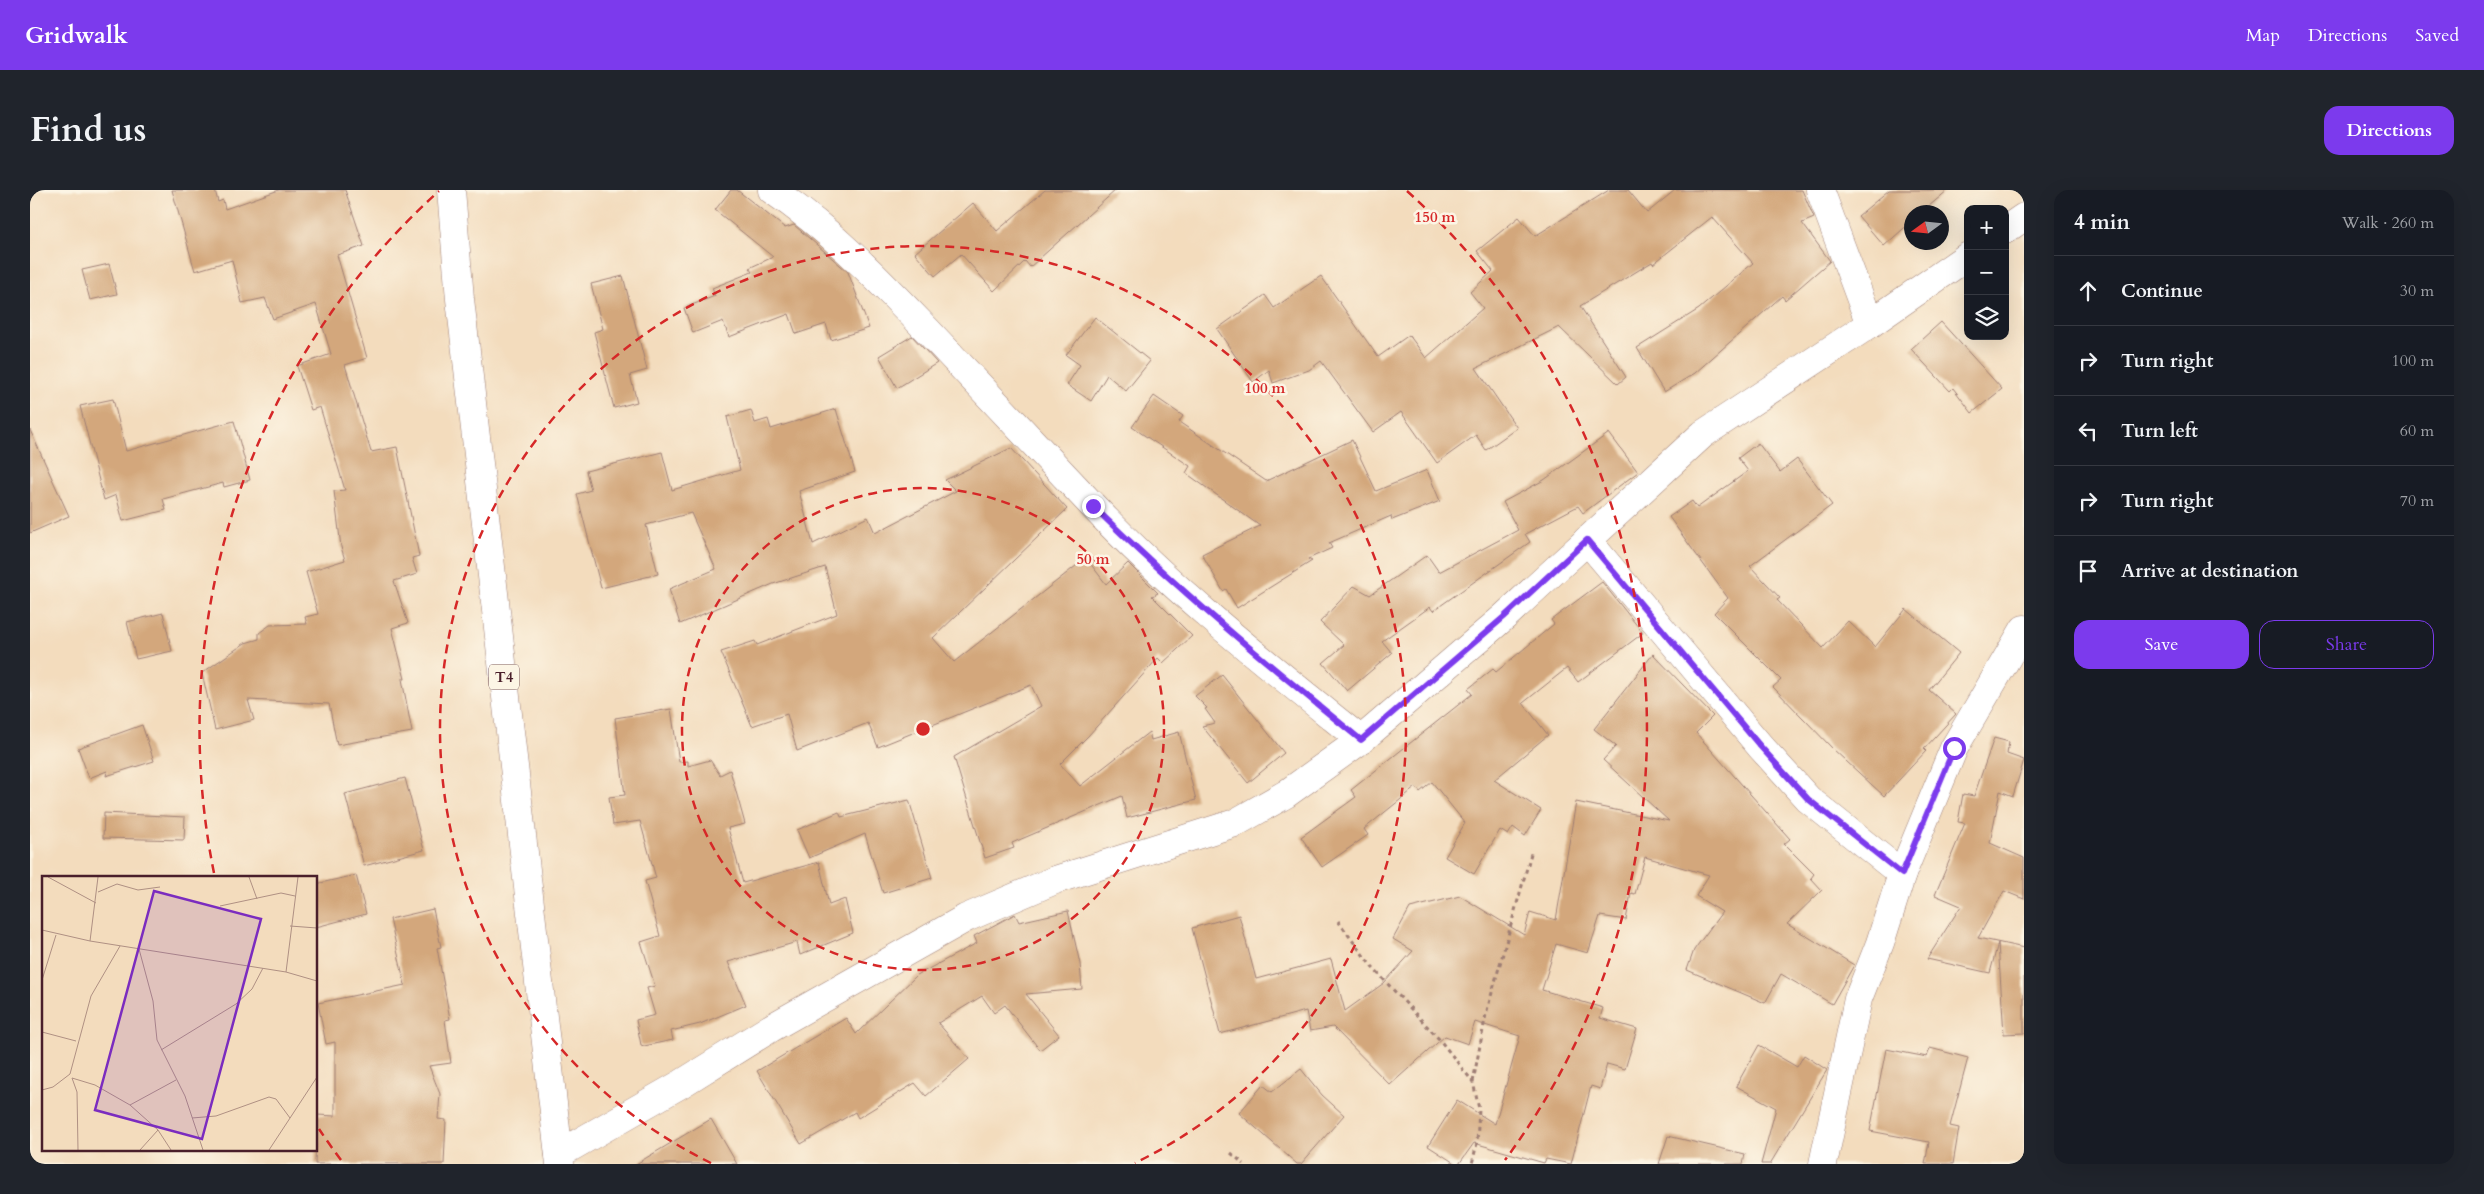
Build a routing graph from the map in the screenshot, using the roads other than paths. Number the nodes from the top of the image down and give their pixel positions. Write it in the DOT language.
graph roads {
  1 [pos="451,190"];
  2 [pos="772,190"];
  3 [pos="1820,190"];
  4 [pos="2024,217"];
  5 [pos="2009,227"];
  6 [pos="1964,259"];
  7 [pos="1870,324"];
  8 [pos="1587,540"];
  9 [pos="2024,629"];
  10 [pos="1361,740"];
  11 [pos="1902,874"];
  12 [pos="560,1159"];
  13 [pos="1823,1164"];
  1 -- 12 [label="main road, T4"];
  2 -- 10 [label="main road"];
  3 -- 7 [label="main road"];
  4 -- 5 [label="main road"];
  6 -- 7 [label="main road"];
  7 -- 8 [label="main road"];
  8 -- 10 [label="main road"];
  8 -- 11 [label="main road"];
  9 -- 11 [label="main road"];
  10 -- 12 [label="main road"];
  11 -- 13 [label="main road"];
}
